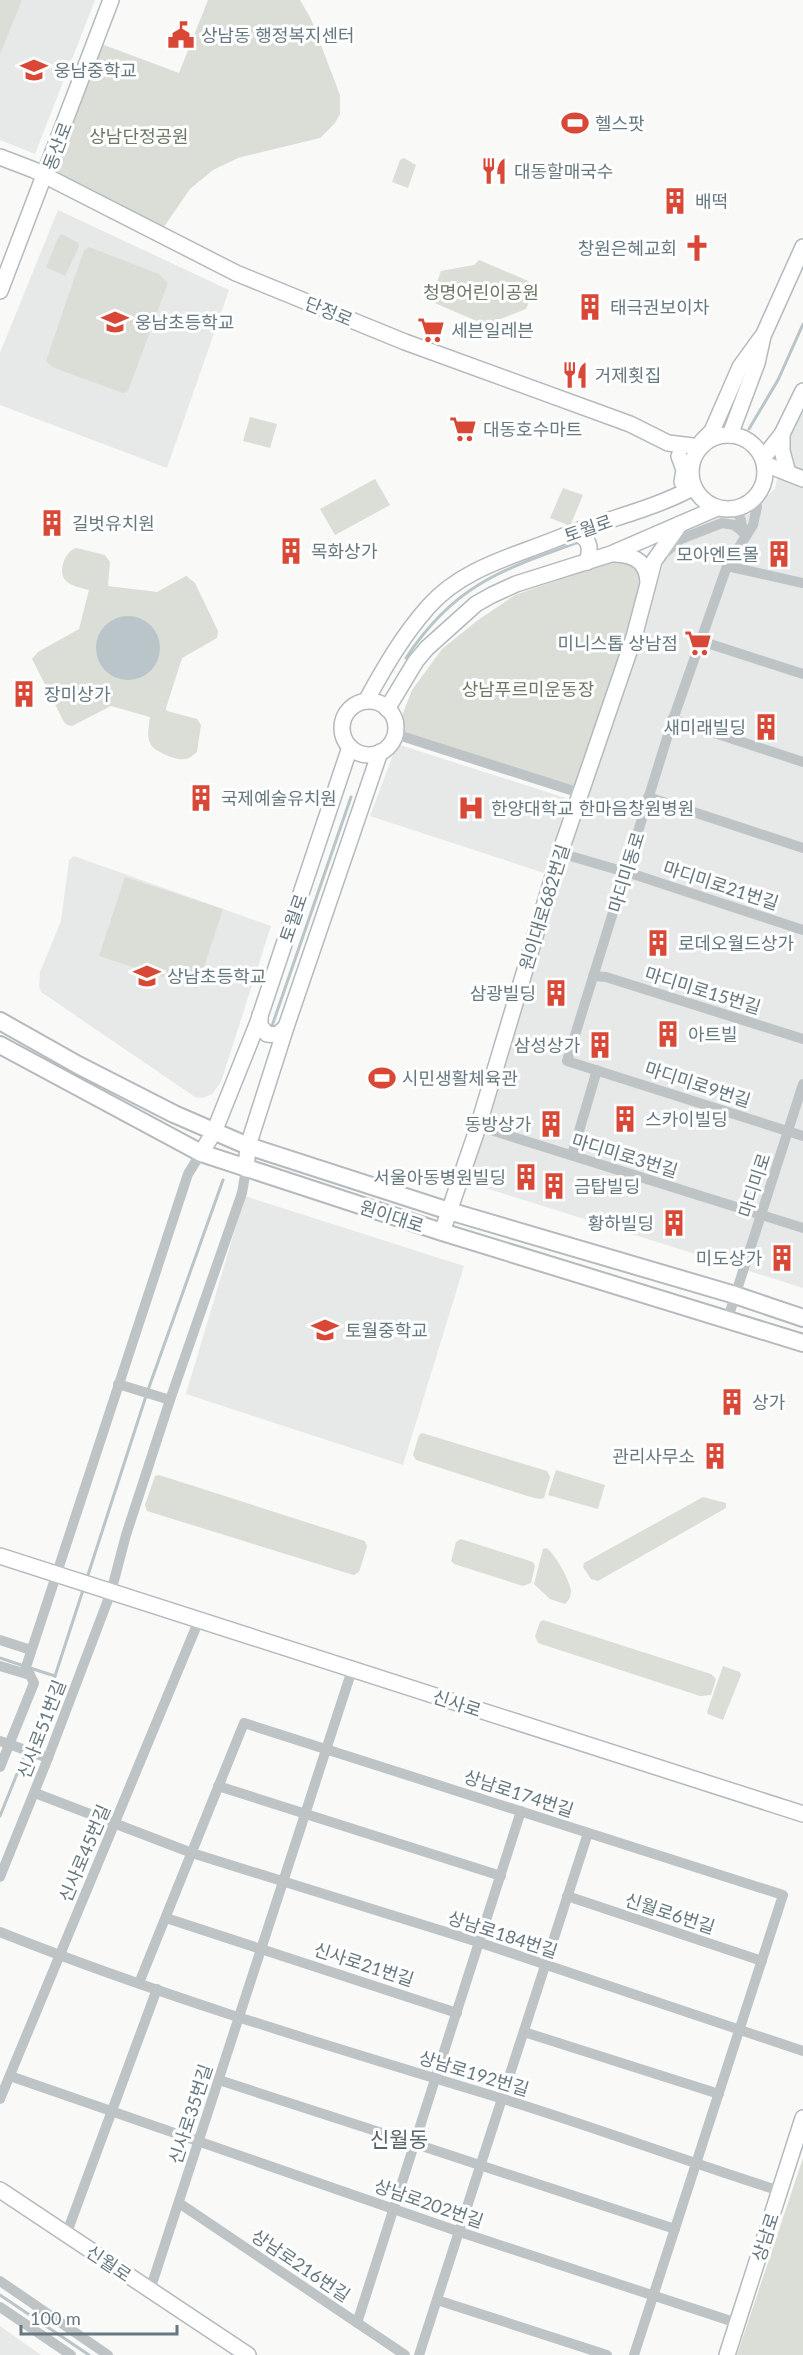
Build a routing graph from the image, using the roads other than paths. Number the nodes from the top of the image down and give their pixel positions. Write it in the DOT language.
graph roads {
  1 [pos="111,0"];
  2 [pos="0,157"];
  3 [pos="45,176"];
  4 [pos="803,246"];
  5 [pos="0,291"];
  6 [pos="763,336"];
  7 [pos="803,391"];
  8 [pos="730,435"];
  9 [pos="782,435"];
  10 [pos="668,443"];
  11 [pos="699,446"];
  12 [pos="679,456"];
  13 [pos="764,461"];
  14 [pos="691,468"];
  15 [pos="796,477"];
  16 [pos="764,484"];
  17 [pos="694,487"];
  18 [pos="755,498"];
  19 [pos="657,506"];
  20 [pos="717,508"];
  21 [pos="736,509"];
  22 [pos="680,524"];
  23 [pos="574,532"];
  24 [pos="742,536"];
  25 [pos="611,554"];
  26 [pos="587,562"];
  27 [pos="727,566"];
  28 [pos="650,577"];
  29 [pos="803,583"];
  30 [pos="701,641"];
  31 [pos="393,651"];
  32 [pos="414,665"];
  33 [pos="803,674"];
  34 [pos="366,701"];
  35 [pos="387,709"];
  36 [pos="672,719"];
  37 [pos="394,734"];
  38 [pos="350,747"];
  39 [pos="380,752"];
  40 [pos="803,762"];
  41 [pos="580,793"];
  42 [pos="648,797"];
  43 [pos="332,802"];
  44 [pos="361,807"];
  45 [pos="803,848"];
  46 [pos="560,853"];
  47 [pos="627,872"];
  48 [pos="803,930"];
  49 [pos="593,976"];
  50 [pos="261,1015"];
  51 [pos="0,1021"];
  52 [pos="286,1027"];
  53 [pos="803,1039"];
  54 [pos="0,1045"];
  55 [pos="597,1070"];
  56 [pos="803,1084"];
  57 [pos="478,1126"];
  58 [pos="788,1131"];
  59 [pos="214,1132"];
  60 [pos="803,1136"];
  61 [pos="248,1146"];
  62 [pos="201,1153"];
  63 [pos="572,1155"];
  64 [pos="246,1169"];
  65 [pos="450,1211"];
  66 [pos="762,1215"];
  67 [pos="803,1228"];
  68 [pos="442,1232"];
  69 [pos="735,1295"];
  70 [pos="803,1318"];
  71 [pos="727,1321"];
  72 [pos="803,1343"];
  73 [pos="118,1384"];
  74 [pos="170,1400"];
  75 [pos="0,1556"];
  76 [pos="63,1576"];
  77 [pos="111,1592"];
  78 [pos="199,1620"];
  79 [pos="0,1640"];
  80 [pos="31,1652"];
  81 [pos="0,1666"];
  82 [pos="352,1670"];
  83 [pos="28,1671"];
  84 [pos="8,1744"];
  85 [pos="326,1749"];
  86 [pos="45,1758"];
  87 [pos="0,1767"];
  88 [pos="219,1786"];
  89 [pos="35,1793"];
  90 [pos="521,1811"];
  91 [pos="305,1814"];
  92 [pos="803,1814"];
  93 [pos="114,1824"];
  94 [pos="588,1833"];
  95 [pos="192,1853"];
  96 [pos="501,1876"];
  97 [pos="0,1877"];
  98 [pos="283,1882"];
  99 [pos="567,1896"];
  100 [pos="166,1918"];
  101 [pos="0,1932"];
  102 [pos="478,1942"];
  103 [pos="260,1947"];
  104 [pos="59,1956"];
  105 [pos="762,1961"];
  106 [pos="544,1965"];
  107 [pos="139,1983"];
  108 [pos="157,1989"];
  109 [pos="457,2013"];
  110 [pos="238,2017"];
  111 [pos="740,2030"];
  112 [pos="524,2032"];
  113 [pos="803,2051"];
  114 [pos="10,2076"];
  115 [pos="435,2079"];
  116 [pos="219,2080"];
  117 [pos="719,2094"];
  118 [pos="501,2098"];
  119 [pos="0,2099"];
  120 [pos="111,2111"];
  121 [pos="803,2118"];
  122 [pos="199,2141"];
  123 [pos="415,2144"];
  124 [pos="480,2163"];
  125 [pos="696,2164"];
  126 [pos="0,2190"];
  127 [pos="780,2191"];
  128 [pos="179,2203"];
  129 [pos="394,2208"];
  130 [pos="675,2229"];
  131 [pos="460,2232"];
  132 [pos="66,2235"];
  133 [pos="0,2281"];
  134 [pos="150,2290"];
  135 [pos="653,2295"];
  136 [pos="437,2300"];
  137 [pos="0,2307"];
  138 [pos="357,2323"];
  139 [pos="737,2323"];
  140 [pos="71,2355"];
  141 [pos="108,2355"];
  142 [pos="248,2355"];
  143 [pos="405,2355"];
  144 [pos="419,2355"];
  145 [pos="607,2355"];
  146 [pos="634,2355"];
  147 [pos="727,2355"];
  1 -- 3 [label="street, 동산로"];
  2 -- 3 [label="street, 단정로"];
  3 -- 5 [label="street, 동산로"];
  3 -- 10 [label="street, 단정로"];
  4 -- 6 [label="street"];
  6 -- 8 [label="street"];
  6 -- 11 [label="street"];
  7 -- 9 [label="street"];
  8 -- 11 [label="street"];
  8 -- 13 [label="street"];
  9 -- 13 [label="street"];
  9 -- 15 [label="street"];
  10 -- 11 [label="street, 단정로"];
  10 -- 12 [label="street, 단정로"];
  11 -- 14 [label="street"];
  12 -- 14 [label="street, 단정로"];
  12 -- 19 [label="street"];
  13 -- 15 [label="street"];
  13 -- 16 [label="street"];
  14 -- 17 [label="street"];
  15 -- 16 [label="street"];
  16 -- 18 [label="street"];
  17 -- 19 [label="street, 토월로"];
  17 -- 20 [label="street"];
  18 -- 21 [label="street"];
  18 -- 24 [label="street, 마디미동로"];
  19 -- 23 [label="street, 토월로"];
  20 -- 21 [label="street"];
  20 -- 22 [label="street, 토월로"];
  21 -- 24 [label="street"];
  22 -- 25 [label="street, 토월로"];
  22 -- 28 [label="street, 원이대로682번길"];
  23 -- 26 [label="street"];
  23 -- 31 [label="street, 토월로"];
  24 -- 27 [label="street, 마디미동로"];
  24 -- 28 [label="street"];
  25 -- 26 [label="street, 토월로"];
  25 -- 28 [label="street"];
  26 -- 32 [label="street, 토월로"];
  27 -- 29 [label="street"];
  27 -- 30 [label="street, 마디미동로"];
  28 -- 41 [label="street, 원이대로682번길"];
  30 -- 33 [label="street"];
  30 -- 36 [label="street, 마디미동로"];
  31 -- 32 [label="street"];
  31 -- 34 [label="street, 토월로"];
  32 -- 35 [label="street, 토월로"];
  34 -- 35 [label="street"];
  34 -- 38 [label="street"];
  35 -- 37 [label="street"];
  36 -- 40 [label="street"];
  36 -- 42 [label="street, 마디미동로"];
  37 -- 39 [label="street"];
  37 -- 41 [label="street"];
  38 -- 39 [label="street"];
  38 -- 43 [label="street, 토월로"];
  39 -- 44 [label="street, 토월로"];
  41 -- 46 [label="street, 원이대로682번길"];
  42 -- 45 [label="street"];
  42 -- 47 [label="street, 마디미동로"];
  43 -- 44 [label="street"];
  43 -- 50 [label="street, 토월로"];
  44 -- 52 [label="street, 토월로"];
  46 -- 47 [label="street, 마디미로21번길"];
  46 -- 57 [label="street, 원이대로682번길"];
  47 -- 48 [label="street, 마디미로21번길"];
  47 -- 49 [label="street, 마디미동로"];
  49 -- 53 [label="street, 마디미로15번길"];
  49 -- 55 [label="street, 마디미동로"];
  50 -- 52 [label="street"];
  50 -- 59 [label="street, 토월로"];
  51 -- 59 [label="main road, 원이대로"];
  52 -- 61 [label="street, 토월로"];
  54 -- 62 [label="main road, 원이대로"];
  55 -- 58 [label="street, 마디미로9번길"];
  55 -- 63 [label="street"];
  56 -- 58 [label="street, 마디미로"];
  57 -- 63 [label="street, 마디미로3번길"];
  57 -- 65 [label="street, 원이대로682번길"];
  58 -- 60 [label="street, 마디미로9번길"];
  58 -- 66 [label="street, 마디미로"];
  59 -- 61 [label="main road, 원이대로"];
  59 -- 62 [label="street, 토월로"];
  61 -- 64 [label="street, 토월로"];
  61 -- 65 [label="main road, 원이대로"];
  62 -- 64 [label="main road, 원이대로"];
  62 -- 73 [label="street"];
  63 -- 66 [label="street, 마디미로3번길"];
  64 -- 68 [label="main road, 원이대로"];
  64 -- 74 [label="street, 신사로51번길"];
  65 -- 68 [label="street, 원이대로682번길"];
  65 -- 69 [label="main road, 원이대로"];
  66 -- 67 [label="street, 마디미로3번길"];
  66 -- 69 [label="street, 마디미로"];
  68 -- 71 [label="main road, 원이대로"];
  69 -- 70 [label="main road, 원이대로"];
  69 -- 71 [label="street, 마디미로"];
  71 -- 72 [label="main road, 원이대로"];
  73 -- 74 [label="street"];
  73 -- 76 [label="street"];
  74 -- 77 [label="street, 신사로51번길"];
  75 -- 76 [label="street"];
  76 -- 77 [label="street, 신사로"];
  76 -- 80 [label="street"];
  77 -- 78 [label="street, 신사로"];
  77 -- 86 [label="street, 신사로51번길"];
  78 -- 82 [label="street, 신사로"];
  78 -- 93 [label="street, 신사로45번길"];
  79 -- 80 [label="street"];
  80 -- 83 [label="street"];
  81 -- 83 [label="street"];
  82 -- 85 [label="street, 신사로35번길"];
  82 -- 92 [label="street, 신사로"];
  83 -- 84 [label="street"];
  84 -- 86 [label="street"];
  84 -- 87 [label="street"];
  85 -- 88 [label="street, 상남로174번길"];
  85 -- 90 [label="street, 상남로174번길"];
  85 -- 91 [label="street, 신사로35번길"];
  86 -- 89 [label="street, 신사로51번길"];
  88 -- 91 [label="street"];
  88 -- 95 [label="street"];
  89 -- 93 [label="street, 상남로184번길"];
  89 -- 97 [label="street, 신사로51번길"];
  90 -- 94 [label="street, 상남로174번길"];
  90 -- 96 [label="street"];
  91 -- 96 [label="street"];
  91 -- 98 [label="street, 신사로35번길"];
  93 -- 95 [label="street, 상남로184번길"];
  93 -- 104 [label="street, 신사로45번길"];
  94 -- 99 [label="street"];
  94 -- 105 [label="street, 상남로174번길"];
  95 -- 98 [label="street, 상남로184번길"];
  95 -- 100 [label="street"];
  96 -- 102 [label="street"];
  98 -- 102 [label="street, 상남로184번길"];
  98 -- 103 [label="street, 신사로35번길"];
  99 -- 105 [label="street, 신월로6번길"];
  99 -- 106 [label="street"];
  100 -- 103 [label="street"];
  100 -- 107 [label="street"];
  101 -- 104 [label="street, 상남로192번길"];
  102 -- 106 [label="street, 상남로184번길"];
  102 -- 109 [label="street"];
  103 -- 109 [label="street, 신사로21번길"];
  103 -- 110 [label="street, 신사로35번길"];
  104 -- 107 [label="street, 상남로192번길"];
  104 -- 114 [label="street, 신사로45번길"];
  105 -- 111 [label="street"];
  106 -- 111 [label="street, 상남로184번길"];
  106 -- 112 [label="street"];
  107 -- 108 [label="street, 상남로192번길"];
  108 -- 110 [label="street, 상남로192번길"];
  108 -- 120 [label="street"];
  109 -- 115 [label="street"];
  110 -- 115 [label="street, 상남로192번길"];
  110 -- 116 [label="street, 신사로35번길"];
  111 -- 113 [label="street, 상남로184번길"];
  111 -- 117 [label="street"];
  112 -- 117 [label="street"];
  112 -- 118 [label="street"];
  114 -- 119 [label="street, 신사로45번길"];
  114 -- 120 [label="street, 상남로202번길"];
  115 -- 118 [label="street, 상남로192번길"];
  115 -- 123 [label="street"];
  116 -- 122 [label="street, 신사로35번길"];
  116 -- 123 [label="street"];
  117 -- 125 [label="street"];
  118 -- 124 [label="street"];
  118 -- 125 [label="street, 상남로192번길"];
  120 -- 122 [label="street, 상남로202번길"];
  120 -- 132 [label="street"];
  121 -- 127 [label="street, 상남로"];
  122 -- 128 [label="street, 신사로35번길"];
  122 -- 129 [label="street, 상남로202번길"];
  123 -- 124 [label="street"];
  123 -- 129 [label="street"];
  124 -- 130 [label="street"];
  124 -- 131 [label="street"];
  125 -- 127 [label="street, 상남로192번길"];
  125 -- 130 [label="street"];
  126 -- 132 [label="street, 신월로"];
  127 -- 139 [label="street, 상남로"];
  128 -- 134 [label="street, 신사로35번길"];
  128 -- 138 [label="street, 상남로216번길"];
  129 -- 131 [label="street, 상남로202번길"];
  129 -- 138 [label="street"];
  130 -- 135 [label="street"];
  131 -- 135 [label="street, 상남로202번길"];
  131 -- 136 [label="street"];
  132 -- 134 [label="street, 신월로"];
  133 -- 141 [label="street"];
  134 -- 142 [label="street, 신월로"];
  135 -- 139 [label="street, 상남로202번길"];
  135 -- 146 [label="street"];
  136 -- 144 [label="street"];
  136 -- 145 [label="street"];
  137 -- 140 [label="street"];
  138 -- 143 [label="street, 상남로216번길"];
  139 -- 147 [label="street, 상남로"];
}
